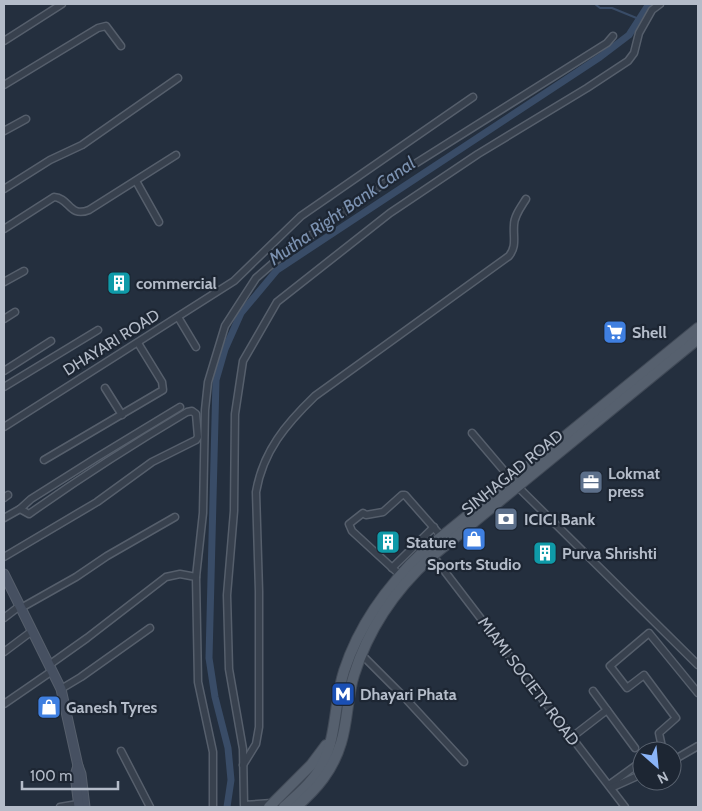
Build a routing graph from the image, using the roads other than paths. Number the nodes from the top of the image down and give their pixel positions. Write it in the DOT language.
graph roads {
  1 [pos="62,4"];
  2 [pos="660,4"];
  3 [pos="614,36"];
  4 [pos="4,41"];
  5 [pos="121,46"];
  6 [pos="178,78"];
  7 [pos="4,85"];
  8 [pos="473,96"];
  9 [pos="26,119"];
  10 [pos="4,132"];
  11 [pos="176,155"];
  12 [pos="136,181"];
  13 [pos="4,189"];
  14 [pos="526,199"];
  15 [pos="159,222"];
  16 [pos="4,229"];
  17 [pos="24,271"];
  18 [pos="4,282"];
  19 [pos="15,312"];
  20 [pos="178,317"];
  21 [pos="4,319"];
  22 [pos="698,328"];
  23 [pos="98,330"];
  24 [pos="698,339"];
  25 [pos="51,341"];
  26 [pos="138,342"];
  27 [pos="196,347"];
  28 [pos="4,371"];
  29 [pos="4,387"];
  30 [pos="105,388"];
  31 [pos="180,407"];
  32 [pos="599,414"];
  33 [pos="122,415"];
  34 [pos="4,427"];
  35 [pos="472,433"];
  36 [pos="44,460"];
  37 [pos="514,483"];
  38 [pos="20,509"];
  39 [pos="175,517"];
  40 [pos="4,518"];
  41 [pos="434,527"];
  42 [pos="442,536"];
  43 [pos="433,556"];
  44 [pos="4,557"];
  45 [pos="396,572"];
  46 [pos="4,574"];
  47 [pos="196,577"];
  48 [pos="6,586"];
  49 [pos="21,608"];
  50 [pos="4,618"];
  51 [pos="150,628"];
  52 [pos="32,631"];
  53 [pos="4,652"];
  54 [pos="362,655"];
  55 [pos="698,665"];
  56 [pos="51,668"];
  57 [pos="61,689"];
  58 [pos="593,691"];
  59 [pos="698,693"];
  60 [pos="4,704"];
  61 [pos="607,710"];
  62 [pos="333,732"];
  63 [pos="572,737"];
  64 [pos="661,741"];
  65 [pos="632,744"];
  66 [pos="698,746"];
  67 [pos="120,751"];
  68 [pos="682,755"];
  69 [pos="464,762"];
  70 [pos="243,765"];
  71 [pos="632,774"];
  72 [pos="632,774"];
  73 [pos="610,787"];
  74 [pos="307,803"];
  75 [pos="271,805"];
  76 [pos="81,806"];
  77 [pos="60,807"];
  78 [pos="150,807"];
  79 [pos="213,807"];
  80 [pos="284,807"];
  81 [pos="296,807"];
  82 [pos="625,807"];
  1 -- 4 [label="street"];
  2 -- 70 [label="street"];
  3 -- 47 [label="street"];
  5 -- 7 [label="street"];
  6 -- 13 [label="street"];
  8 -- 20 [label="street, DHAYARI ROAD"];
  9 -- 10 [label="street"];
  11 -- 12 [label="street"];
  12 -- 15 [label="street"];
  12 -- 16 [label="street"];
  14 -- 70 [label="street"];
  17 -- 18 [label="street"];
  19 -- 21 [label="street"];
  20 -- 26 [label="street, DHAYARI ROAD"];
  20 -- 27 [label="street"];
  22 -- 32 [label="main road, SINHAGAD ROAD"];
  23 -- 29 [label="street"];
  24 -- 32 [label="main road, SINHAGAD ROAD"];
  25 -- 28 [label="street"];
  26 -- 33 [label="street"];
  26 -- 34 [label="street, DHAYARI ROAD"];
  30 -- 33 [label="street"];
  31 -- 38 [label="street"];
  32 -- 37 [label="main road, SINHAGAD ROAD"];
  33 -- 36 [label="street"];
  35 -- 37 [label="street"];
  37 -- 42 [label="main road, SINHAGAD ROAD"];
  37 -- 43 [label="main road, SINHAGAD ROAD"];
  37 -- 55 [label="street"];
  38 -- 40 [label="street"];
  38 -- 44 [label="street"];
  39 -- 49 [label="street"];
  41 -- 42 [label="street"];
  41 -- 45 [label="street"];
  41 -- 45 [label="street"];
  42 -- 45 [label="main road, SINHAGAD ROAD"];
  43 -- 54 [label="main road, SINHAGAD ROAD"];
  43 -- 63 [label="street, MIAMI SOCIETY ROAD"];
  45 -- 62 [label="main road, SINHAGAD ROAD"];
  46 -- 48 [label="main road"];
  47 -- 56 [label="street"];
  47 -- 79 [label="street"];
  48 -- 49 [label="main road"];
  49 -- 50 [label="street"];
  49 -- 52 [label="main road"];
  51 -- 57 [label="street"];
  52 -- 53 [label="street"];
  52 -- 56 [label="main road"];
  54 -- 69 [label="street"];
  54 -- 74 [label="main road, SINHAGAD ROAD"];
  56 -- 57 [label="main road"];
  56 -- 60 [label="street"];
  57 -- 76 [label="main road"];
  58 -- 61 [label="street"];
  59 -- 64 [label="street"];
  61 -- 63 [label="street"];
  61 -- 65 [label="street"];
  62 -- 75 [label="main road"];
  62 -- 80 [label="main road, SINHAGAD ROAD"];
  63 -- 73 [label="street, MIAMI SOCIETY ROAD"];
  66 -- 68 [label="street"];
  67 -- 78 [label="street"];
  70 -- 75 [label="street"];
  71 -- 73 [label="street"];
  72 -- 73 [label="street"];
  73 -- 82 [label="street, MIAMI SOCIETY ROAD"];
  74 -- 81 [label="main road, SINHAGAD ROAD"];
  76 -- 77 [label="street"];
}
